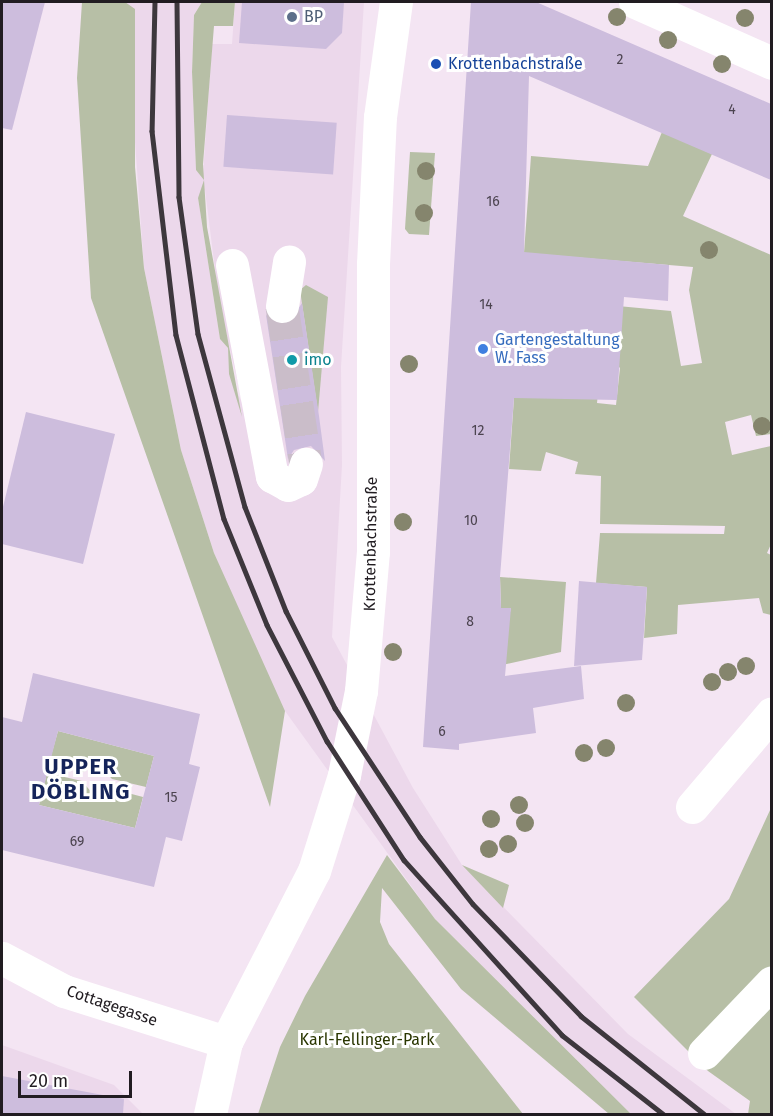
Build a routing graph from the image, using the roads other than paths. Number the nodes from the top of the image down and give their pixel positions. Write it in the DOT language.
graph roads {
  1 [pos="396,2"];
  2 [pos="634,2"];
  3 [pos="771,63"];
  4 [pos="289,262"];
  5 [pos="231,265"];
  6 [pos="282,306"];
  7 [pos="306,464"];
  8 [pos="771,713"];
  9 [pos="692,807"];
  10 [pos="2,958"];
  11 [pos="771,982"];
  12 [pos="226,1042"];
  13 [pos="704,1053"];
  14 [pos="210,1114"];
  1 -- 12 [label="main road, Krottenbachstraße"];
  2 -- 3 [label="main road"];
  4 -- 6 [label="main road"];
  5 -- 7 [label="main road"];
  8 -- 9 [label="main road"];
  10 -- 12 [label="main road, Cottagegasse"];
  11 -- 13 [label="main road"];
  12 -- 14 [label="main road"];
}
